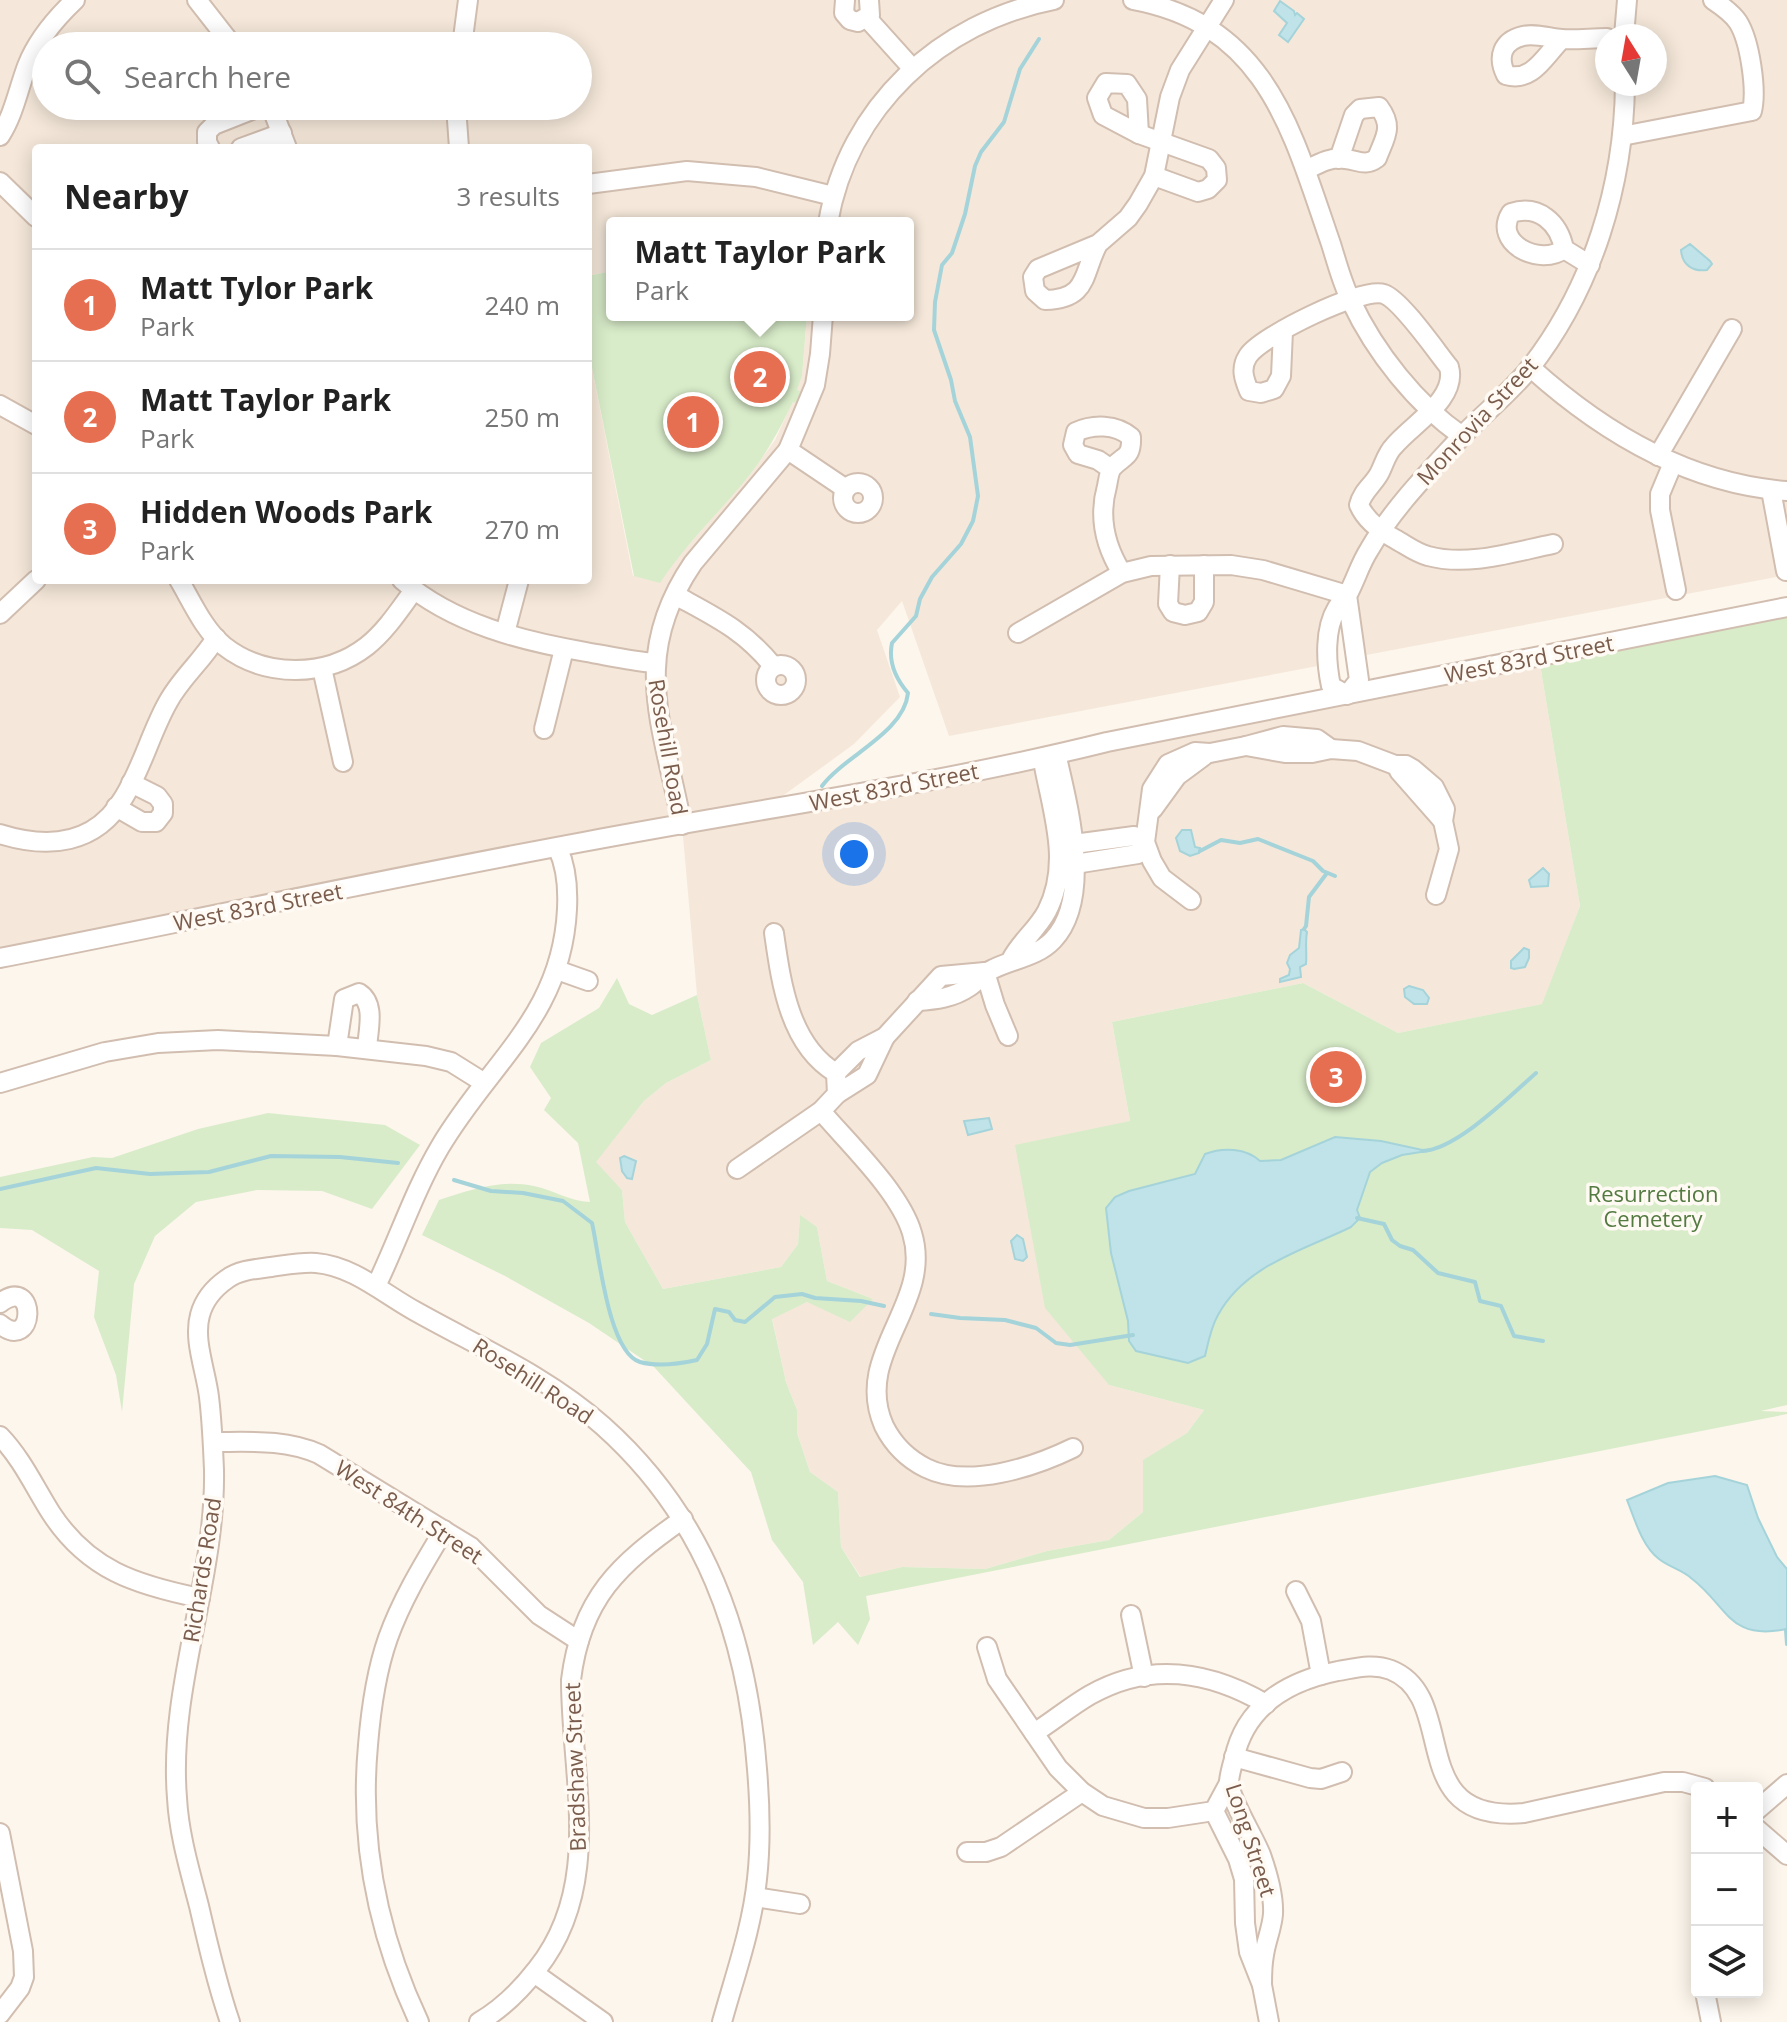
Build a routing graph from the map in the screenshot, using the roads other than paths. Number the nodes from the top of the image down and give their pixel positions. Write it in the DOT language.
graph roads {
  1 [pos="75,0"];
  2 [pos="197,0"];
  3 [pos="468,0"];
  4 [pos="845,0"];
  5 [pos="1054,0"];
  6 [pos="1133,0"];
  7 [pos="1224,0"];
  8 [pos="1627,0"];
  9 [pos="1713,0"];
  10 [pos="868,9"];
  11 [pos="1625,24"];
  12 [pos="1205,28"];
  13 [pos="45,32"];
  14 [pos="222,32"];
  15 [pos="464,32"];
  16 [pos="1595,38"];
  17 [pos="1562,39"];
  18 [pos="32,57"];
  19 [pos="912,68"];
  20 [pos="1624,96"];
  21 [pos="227,120"];
  22 [pos="276,120"];
  23 [pos="457,120"];
  24 [pos="1139,134"];
  25 [pos="0,136"];
  26 [pos="1622,136"];
  27 [pos="284,140"];
  28 [pos="1162,142"];
  29 [pos="208,144"];
  30 [pos="262,144"];
  31 [pos="459,144"];
  32 [pos="1339,159"];
  33 [pos="1306,170"];
  34 [pos="1154,176"];
  35 [pos="0,182"];
  36 [pos="592,183"];
  37 [pos="833,196"];
  38 [pos="32,213"];
  39 [pos="829,217"];
  40 [pos="1098,244"];
  41 [pos="1564,249"];
  42 [pos="1590,265"];
  43 [pos="1350,300"];
  44 [pos="823,321"];
  45 [pos="1732,329"];
  46 [pos="1283,331"];
  47 [pos="1530,367"];
  48 [pos="0,405"];
  49 [pos="1431,409"];
  50 [pos="32,423"];
  51 [pos="1462,436"];
  52 [pos="788,450"];
  53 [pos="1666,460"];
  54 [pos="1111,469"];
  55 [pos="846,489"];
  56 [pos="1779,490"];
  57 [pos="1381,531"];
  58 [pos="1553,544"];
  59 [pos="1170,565"];
  60 [pos="1204,565"];
  61 [pos="1786,571"];
  62 [pos="1122,573"];
  63 [pos="32,584"];
  64 [pos="182,584"];
  65 [pos="518,584"];
  66 [pos="408,585"];
  67 [pos="1676,590"];
  68 [pos="675,595"];
  69 [pos="1347,595"];
  70 [pos="1787,607"];
  71 [pos="0,614"];
  72 [pos="505,633"];
  73 [pos="1018,633"];
  74 [pos="216,638"];
  75 [pos="564,649"];
  76 [pos="654,663"];
  77 [pos="773,666"];
  78 [pos="322,668"];
  79 [pos="1347,695"];
  80 [pos="544,729"];
  81 [pos="1048,757"];
  82 [pos="343,762"];
  83 [pos="131,783"];
  84 [pos="116,807"];
  85 [pos="682,825"];
  86 [pos="0,834"];
  87 [pos="1145,842"];
  88 [pos="558,849"];
  89 [pos="1069,854"];
  90 [pos="1436,895"];
  91 [pos="1191,900"];
  92 [pos="774,933"];
  93 [pos="0,958"];
  94 [pos="557,970"];
  95 [pos="985,972"];
  96 [pos="588,981"];
  97 [pos="1008,1036"];
  98 [pos="885,1037"];
  99 [pos="337,1046"];
  100 [pos="367,1048"];
  101 [pos="836,1073"];
  102 [pos="483,1082"];
  103 [pos="0,1083"];
  104 [pos="837,1094"];
  105 [pos="821,1111"];
  106 [pos="737,1169"];
  107 [pos="376,1286"];
  108 [pos="0,1303"];
  109 [pos="2,1330"];
  110 [pos="0,1436"];
  111 [pos="213,1442"];
  112 [pos="1073,1448"];
  113 [pos="683,1519"];
  114 [pos="444,1530"];
  115 [pos="1296,1591"];
  116 [pos="200,1598"];
  117 [pos="1131,1615"];
  118 [pos="579,1641"];
  119 [pos="987,1647"];
  120 [pos="1321,1675"];
  121 [pos="1144,1677"];
  122 [pos="1266,1704"];
  123 [pos="1034,1733"];
  124 [pos="1234,1757"];
  125 [pos="1342,1772"];
  126 [pos="1229,1783"];
  127 [pos="1691,1784"];
  128 [pos="1787,1784"];
  129 [pos="1082,1792"];
  130 [pos="1763,1805"];
  131 [pos="1214,1811"];
  132 [pos="0,1834"];
  133 [pos="1763,1834"];
  134 [pos="967,1852"];
  135 [pos="1787,1855"];
  136 [pos="755,1897"];
  137 [pos="800,1904"];
  138 [pos="534,1973"];
  139 [pos="1262,1985"];
  140 [pos="1706,1998"];
  141 [pos="0,2014"];
  142 [pos="230,2022"];
  143 [pos="419,2022"];
  144 [pos="479,2022"];
  145 [pos="603,2022"];
  146 [pos="722,2022"];
  147 [pos="1269,2022"];
  148 [pos="1711,2022"];
  1 -- 13 [label="street"];
  2 -- 14 [label="street"];
  3 -- 15 [label="street"];
  4 -- 10 [label="street"];
  5 -- 19 [label="street"];
  6 -- 12 [label="street"];
  7 -- 12 [label="street"];
  8 -- 11 [label="street"];
  9 -- 26 [label="street"];
  10 -- 19 [label="street"];
  12 -- 28 [label="street"];
  12 -- 33 [label="street"];
  16 -- 17 [label="street"];
  18 -- 25 [label="street"];
  19 -- 37 [label="street"];
  20 -- 26 [label="street, Monrovia Street"];
  21 -- 29 [label="street"];
  22 -- 27 [label="street"];
  23 -- 31 [label="street"];
  24 -- 28 [label="street"];
  26 -- 42 [label="street, Monrovia Street"];
  27 -- 30 [label="street"];
  28 -- 34 [label="street"];
  28 -- 34 [label="street"];
  32 -- 33 [label="street"];
  33 -- 43 [label="street"];
  34 -- 40 [label="street"];
  35 -- 38 [label="street"];
  36 -- 37 [label="street"];
  37 -- 39 [label="street"];
  41 -- 42 [label="street"];
  42 -- 47 [label="street, Monrovia Street"];
  43 -- 46 [label="street"];
  43 -- 49 [label="street"];
  43 -- 49 [label="street"];
  44 -- 52 [label="street"];
  45 -- 53 [label="street"];
  47 -- 51 [label="street, Monrovia Street"];
  47 -- 53 [label="street"];
  48 -- 50 [label="street"];
  49 -- 51 [label="street"];
  49 -- 57 [label="street"];
  51 -- 57 [label="street, Monrovia Street"];
  52 -- 55 [label="street"];
  52 -- 68 [label="street"];
  53 -- 56 [label="street"];
  53 -- 67 [label="street"];
  54 -- 62 [label="street"];
  56 -- 61 [label="street"];
  57 -- 58 [label="street"];
  57 -- 69 [label="street, Monrovia Street"];
  59 -- 60 [label="street"];
  59 -- 60 [label="street"];
  59 -- 62 [label="street"];
  60 -- 69 [label="street"];
  62 -- 73 [label="street"];
  63 -- 71 [label="street"];
  64 -- 74 [label="street"];
  65 -- 72 [label="street"];
  66 -- 72 [label="street, Rosehill Road"];
  66 -- 78 [label="street"];
  68 -- 76 [label="street"];
  68 -- 77 [label="street"];
  69 -- 79 [label="street"];
  69 -- 79 [label="street, Monrovia Street"];
  70 -- 79 [label="street, West 83rd Street"];
  72 -- 75 [label="street, Rosehill Road"];
  74 -- 78 [label="street"];
  74 -- 83 [label="street"];
  75 -- 76 [label="street, Rosehill Road"];
  75 -- 80 [label="street"];
  76 -- 85 [label="street, Rosehill Road"];
  78 -- 82 [label="street"];
  79 -- 81 [label="street, West 83rd Street"];
  81 -- 85 [label="street, West 83rd Street"];
  81 -- 89 [label="street"];
  83 -- 84 [label="street"];
  83 -- 84 [label="street"];
  84 -- 86 [label="street"];
  85 -- 88 [label="street, West 83rd Street"];
  87 -- 89 [label="street"];
  87 -- 90 [label="street"];
  87 -- 91 [label="street"];
  88 -- 93 [label="street, West 83rd Street"];
  88 -- 94 [label="street"];
  89 -- 95 [label="street"];
  92 -- 101 [label="street"];
  94 -- 96 [label="street"];
  94 -- 102 [label="street"];
  95 -- 97 [label="street"];
  95 -- 98 [label="street"];
  98 -- 101 [label="street"];
  98 -- 104 [label="street"];
  99 -- 100 [label="street"];
  99 -- 100 [label="street"];
  99 -- 103 [label="street"];
  100 -- 102 [label="street"];
  101 -- 104 [label="street"];
  102 -- 107 [label="street"];
  104 -- 105 [label="street"];
  105 -- 106 [label="street"];
  105 -- 112 [label="street"];
  107 -- 111 [label="street, Richards Road"];
  107 -- 113 [label="street, Rosehill Road"];
  108 -- 109 [label="street"];
  110 -- 116 [label="street"];
  111 -- 114 [label="street, West 84th Street"];
  111 -- 116 [label="street, Richards Road"];
  113 -- 118 [label="street, Bradshaw Street"];
  113 -- 136 [label="street, Rosehill Road"];
  114 -- 118 [label="street, West 84th Street"];
  114 -- 143 [label="street"];
  115 -- 120 [label="street"];
  116 -- 142 [label="street, Richards Road"];
  117 -- 121 [label="street"];
  118 -- 138 [label="street, Bradshaw Street"];
  119 -- 123 [label="street"];
  120 -- 122 [label="street"];
  120 -- 127 [label="street"];
  121 -- 122 [label="street"];
  121 -- 123 [label="street"];
  122 -- 124 [label="street"];
  123 -- 129 [label="street"];
  124 -- 125 [label="street, Long Street"];
  124 -- 126 [label="street, Long Street"];
  126 -- 131 [label="street"];
  126 -- 139 [label="street, Long Street"];
  128 -- 130 [label="street"];
  129 -- 131 [label="street"];
  129 -- 134 [label="street"];
  131 -- 139 [label="street, Long Street"];
  132 -- 141 [label="street"];
  133 -- 135 [label="street"];
  136 -- 137 [label="street"];
  136 -- 146 [label="street, Rosehill Road"];
  138 -- 144 [label="street, Bradshaw Street"];
  138 -- 145 [label="street"];
  139 -- 147 [label="street, Long Street"];
  140 -- 148 [label="street"];
}
